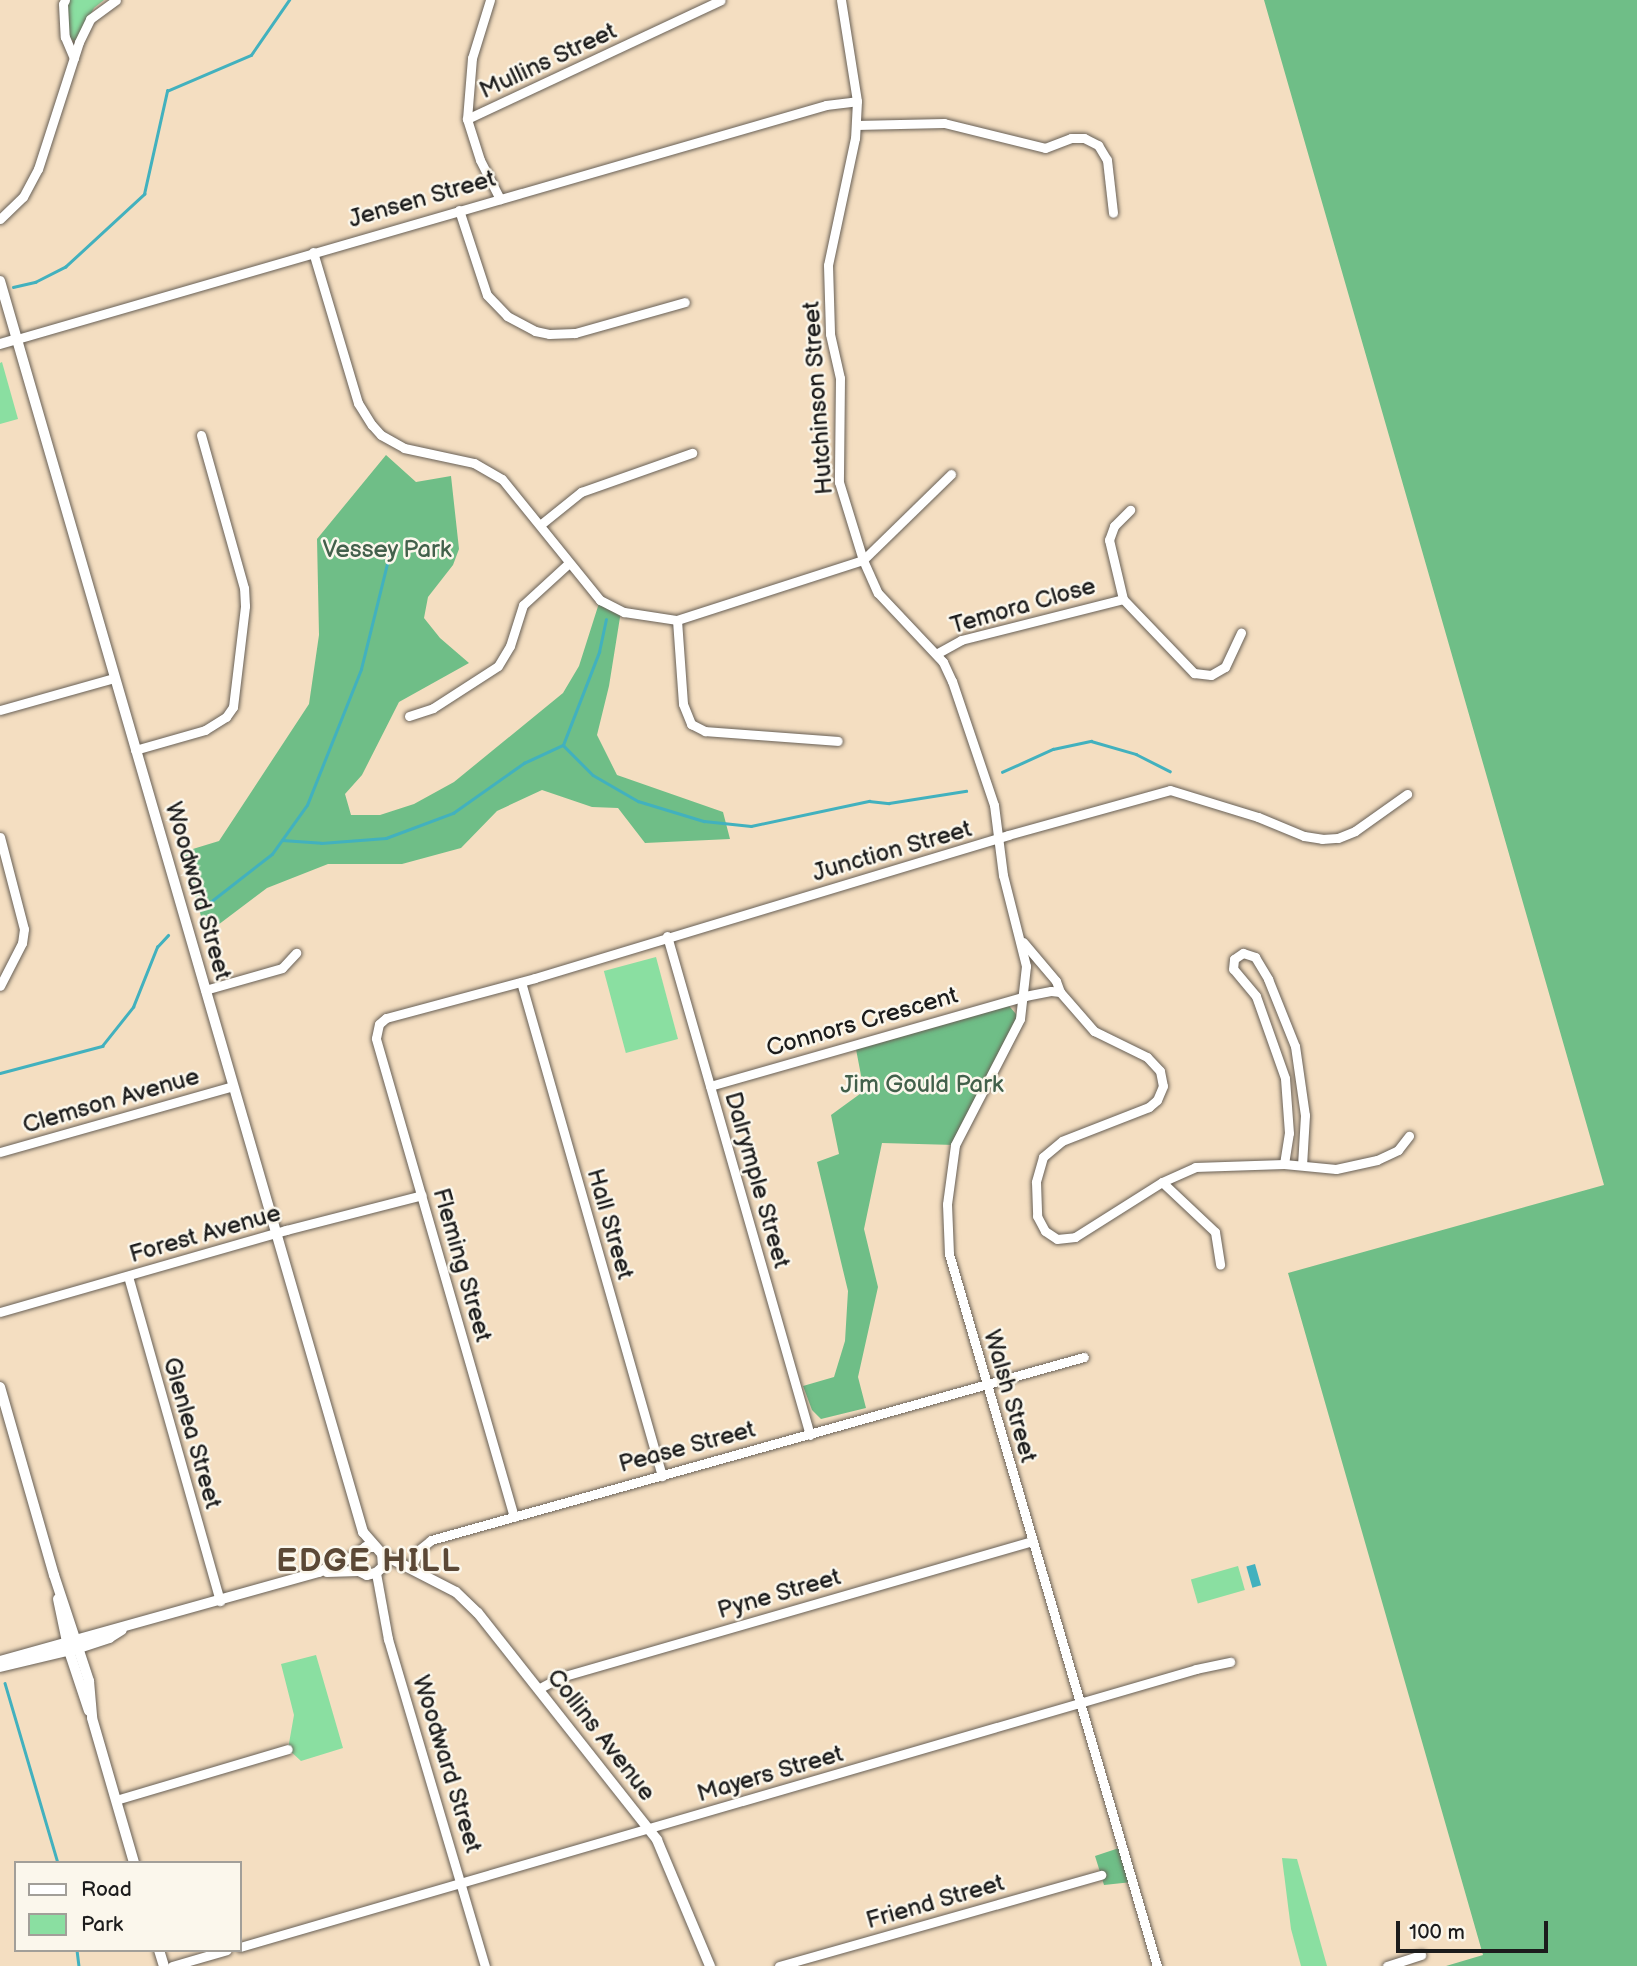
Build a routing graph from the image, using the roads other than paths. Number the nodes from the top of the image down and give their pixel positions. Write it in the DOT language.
graph roads {
  1 [pos="65,0"];
  2 [pos="116,0"];
  3 [pos="489,0"];
  4 [pos="721,0"];
  5 [pos="841,0"];
  6 [pos="74,58"];
  7 [pos="857,101"];
  8 [pos="467,119"];
  9 [pos="856,125"];
  10 [pos="500,199"];
  11 [pos="459,210"];
  12 [pos="1113,213"];
  13 [pos="0,219"];
  14 [pos="313,252"];
  15 [pos="0,281"];
  16 [pos="685,303"];
  17 [pos="17,339"];
  18 [pos="0,344"];
  19 [pos="201,435"];
  20 [pos="692,453"];
  21 [pos="951,474"];
  22 [pos="1130,510"];
  23 [pos="540,525"];
  24 [pos="863,560"];
  25 [pos="569,563"];
  26 [pos="1123,599"];
  27 [pos="677,620"];
  28 [pos="1241,632"];
  29 [pos="936,654"];
  30 [pos="114,678"];
  31 [pos="0,710"];
  32 [pos="409,716"];
  33 [pos="838,741"];
  34 [pos="135,750"];
  35 [pos="1407,794"];
  36 [pos="0,837"];
  37 [pos="998,839"];
  38 [pos="667,936"];
  39 [pos="1021,940"];
  40 [pos="296,953"];
  41 [pos="521,982"];
  42 [pos="0,986"];
  43 [pos="205,990"];
  44 [pos="1060,992"];
  45 [pos="1025,996"];
  46 [pos="379,1024"];
  47 [pos="233,1086"];
  48 [pos="710,1086"];
  49 [pos="1409,1136"];
  50 [pos="0,1152"];
  51 [pos="1284,1164"];
  52 [pos="1302,1165"];
  53 [pos="1162,1182"];
  54 [pos="422,1195"];
  55 [pos="275,1233"];
  56 [pos="1220,1265"];
  57 [pos="128,1276"];
  58 [pos="0,1312"];
  59 [pos="1084,1357"];
  60 [pos="986,1384"];
  61 [pos="0,1387"];
  62 [pos="810,1435"];
  63 [pos="662,1476"];
  64 [pos="355,1512"];
  65 [pos="514,1517"];
  66 [pos="1032,1541"];
  67 [pos="378,1550"];
  68 [pos="357,1554"];
  69 [pos="411,1567"];
  70 [pos="359,1571"];
  71 [pos="319,1572"];
  72 [pos="378,1572"];
  73 [pos="220,1601"];
  74 [pos="73,1645"];
  75 [pos="0,1661"];
  76 [pos="1230,1662"];
  77 [pos="0,1667"];
  78 [pos="538,1689"];
  79 [pos="1080,1703"];
  80 [pos="288,1749"];
  81 [pos="116,1800"];
  82 [pos="649,1830"];
  83 [pos="133,1861"];
  84 [pos="1101,1875"];
  85 [pos="461,1884"];
  86 [pos="242,1946"];
  87 [pos="220,1952"];
  88 [pos="1421,1955"];
  89 [pos="172,1966"];
  90 [pos="485,1966"];
  91 [pos="710,1966"];
  92 [pos="779,1966"];
  93 [pos="1157,1966"];
  94 [pos="1387,1966"];
  1 -- 6 [label="street"];
  2 -- 6 [label="street"];
  3 -- 8 [label="street"];
  4 -- 8 [label="street, Mullins Street"];
  5 -- 7 [label="street, Hutchinson Street"];
  6 -- 13 [label="street"];
  7 -- 9 [label="street, Hutchinson Street"];
  7 -- 10 [label="street, Jensen Street"];
  8 -- 10 [label="street"];
  9 -- 12 [label="street"];
  9 -- 24 [label="street, Hutchinson Street"];
  10 -- 11 [label="street, Jensen Street"];
  11 -- 14 [label="street, Jensen Street"];
  11 -- 16 [label="street"];
  14 -- 17 [label="street, Jensen Street"];
  14 -- 23 [label="street"];
  15 -- 17 [label="street, Woodward Street"];
  17 -- 18 [label="street, Jensen Street"];
  17 -- 30 [label="street, Woodward Street"];
  19 -- 34 [label="street"];
  20 -- 23 [label="street"];
  21 -- 24 [label="street"];
  22 -- 26 [label="street, Temora Close"];
  23 -- 25 [label="street"];
  24 -- 27 [label="street"];
  24 -- 29 [label="street, Hutchinson Street"];
  25 -- 27 [label="street"];
  25 -- 32 [label="street"];
  26 -- 28 [label="street, Temora Close"];
  26 -- 29 [label="street, Temora Close"];
  27 -- 33 [label="street"];
  29 -- 37 [label="street, Hutchinson Street"];
  30 -- 31 [label="street"];
  30 -- 34 [label="street, Woodward Street"];
  34 -- 43 [label="street, Woodward Street"];
  35 -- 37 [label="street, Junction Street"];
  36 -- 42 [label="street"];
  37 -- 38 [label="street, Junction Street"];
  37 -- 39 [label="street, Walsh Street"];
  38 -- 41 [label="street, Junction Street"];
  38 -- 48 [label="street, Dalrymple Street"];
  39 -- 44 [label="street"];
  39 -- 45 [label="street, Walsh Street"];
  40 -- 43 [label="street"];
  41 -- 46 [label="street, Junction Street"];
  41 -- 63 [label="street, Hall Street"];
  43 -- 47 [label="street, Woodward Street"];
  44 -- 45 [label="street, Connors Crescent"];
  44 -- 53 [label="street"];
  45 -- 48 [label="street, Connors Crescent"];
  45 -- 60 [label="street, Walsh Street"];
  46 -- 54 [label="street, Fleming Street"];
  47 -- 50 [label="street, Clemson Avenue"];
  47 -- 55 [label="street, Woodward Street"];
  48 -- 62 [label="street, Dalrymple Street"];
  49 -- 52 [label="street"];
  51 -- 52 [label="street"];
  51 -- 52 [label="street"];
  51 -- 53 [label="street"];
  53 -- 56 [label="street"];
  54 -- 55 [label="street, Forest Avenue"];
  54 -- 65 [label="street, Fleming Street"];
  55 -- 57 [label="street, Forest Avenue"];
  55 -- 64 [label="street, Woodward Street"];
  57 -- 58 [label="street, Forest Avenue"];
  57 -- 73 [label="street, Glenlea Street"];
  59 -- 60 [label="street, Pease Street"];
  60 -- 62 [label="street, Pease Street"];
  60 -- 66 [label="street, Walsh Street"];
  61 -- 74 [label="street"];
  62 -- 63 [label="street, Pease Street"];
  63 -- 65 [label="street, Pease Street"];
  64 -- 67 [label="street, Woodward Street"];
  64 -- 68 [label="street, Woodward Street"];
  65 -- 69 [label="street, Pease Street"];
  66 -- 78 [label="street, Pyne Street"];
  66 -- 79 [label="street, Walsh Street"];
  67 -- 68 [label="street"];
  67 -- 69 [label="street, Collins Avenue"];
  67 -- 72 [label="street"];
  68 -- 70 [label="street"];
  68 -- 71 [label="street"];
  69 -- 72 [label="street"];
  69 -- 78 [label="street, Collins Avenue"];
  70 -- 71 [label="street"];
  70 -- 72 [label="street"];
  71 -- 73 [label="street"];
  72 -- 85 [label="street, Woodward Street"];
  73 -- 74 [label="street"];
  74 -- 75 [label="street"];
  74 -- 77 [label="street"];
  74 -- 81 [label="street"];
  76 -- 79 [label="street, Mayers Street"];
  78 -- 82 [label="street, Collins Avenue"];
  79 -- 82 [label="street, Mayers Street"];
  79 -- 93 [label="street, Walsh Street"];
  80 -- 81 [label="street"];
  81 -- 83 [label="street"];
  82 -- 85 [label="street, Mayers Street"];
  82 -- 91 [label="street, Collins Avenue"];
  84 -- 92 [label="street, Friend Street"];
  85 -- 86 [label="street, Mayers Street"];
  85 -- 90 [label="street, Woodward Street"];
  87 -- 89 [label="street"];
  88 -- 94 [label="street"];
}
